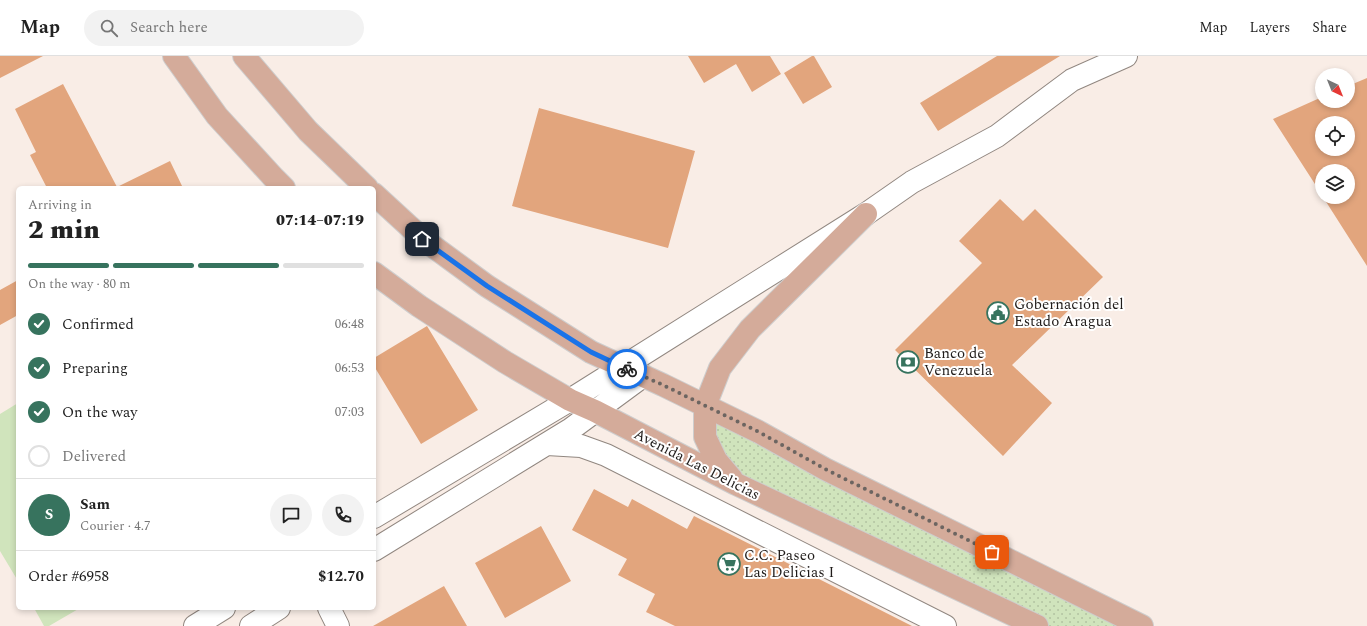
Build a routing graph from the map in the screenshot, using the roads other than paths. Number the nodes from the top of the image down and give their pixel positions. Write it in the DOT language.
graph roads {
  1 [pos="174,56"];
  2 [pos="244,56"];
  3 [pos="1126,56"];
  4 [pos="282,186"];
  5 [pos="365,186"];
  6 [pos="376,196"];
  7 [pos="866,214"];
  8 [pos="376,274"];
  9 [pos="622,366"];
  10 [pos="643,376"];
  11 [pos="570,400"];
  12 [pos="705,406"];
  13 [pos="595,411"];
  14 [pos="547,444"];
  15 [pos="736,484"];
  16 [pos="376,516"];
  17 [pos="376,549"];
  18 [pos="221,610"];
  19 [pos="276,610"];
  20 [pos="330,610"];
  21 [pos="195,626"];
  22 [pos="251,626"];
  23 [pos="338,626"];
  24 [pos="945,626"];
  25 [pos="1037,626"];
  26 [pos="1142,626"];
  1 -- 4 [label="main road"];
  2 -- 5 [label="main road"];
  3 -- 7 [label="street"];
  6 -- 9 [label="main road"];
  7 -- 9 [label="street"];
  7 -- 12 [label="main road"];
  8 -- 11 [label="main road, Avenida Las Delicias"];
  9 -- 10 [label="main road"];
  9 -- 11 [label="street"];
  10 -- 12 [label="main road"];
  10 -- 13 [label="street"];
  11 -- 13 [label="main road, Avenida Las Delicias"];
  11 -- 16 [label="street"];
  12 -- 15 [label="main road"];
  12 -- 26 [label="main road"];
  13 -- 14 [label="street"];
  13 -- 15 [label="main road, Avenida Las Delicias"];
  14 -- 17 [label="street"];
  14 -- 24 [label="street"];
  15 -- 25 [label="main road, Avenida Las Delicias"];
  18 -- 21 [label="street"];
  19 -- 22 [label="street"];
  20 -- 23 [label="street"];
}
